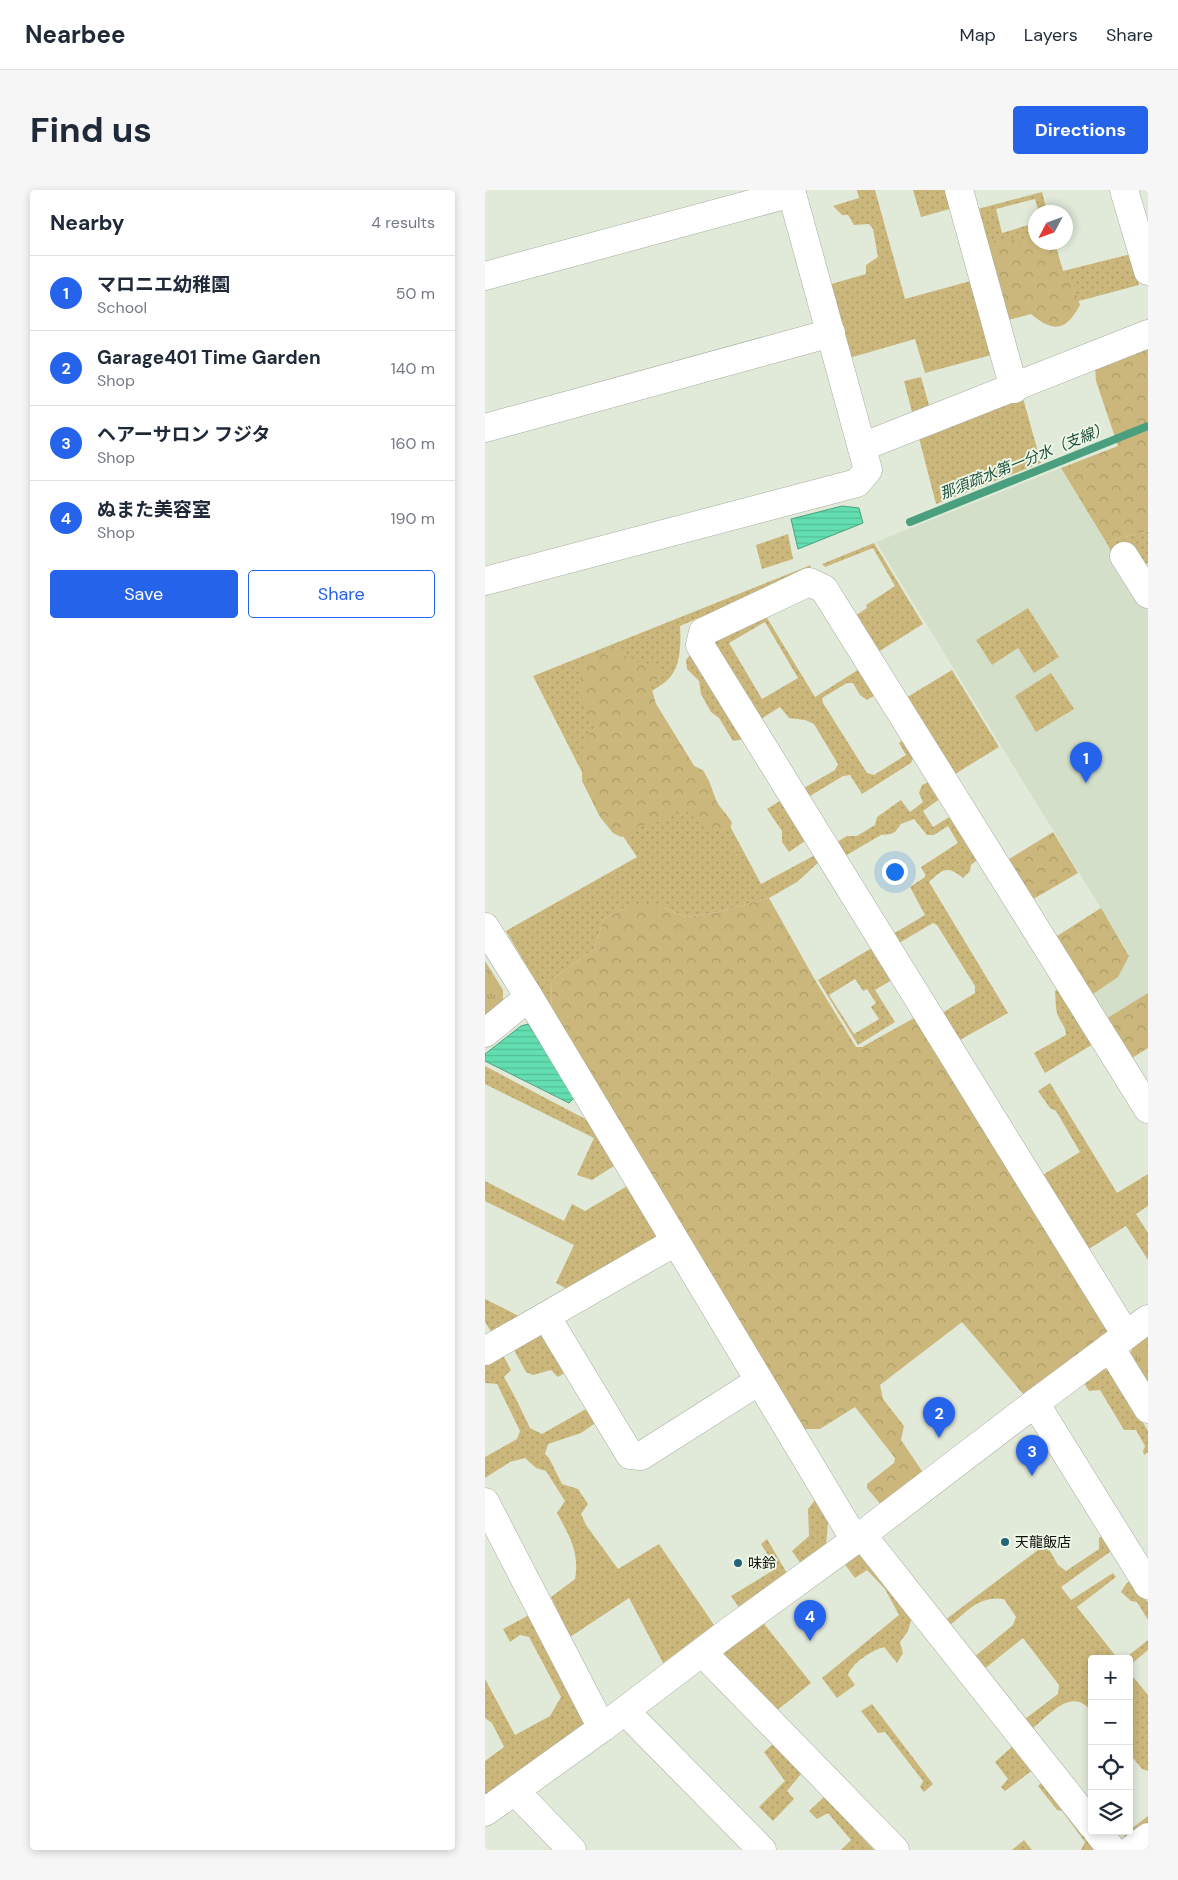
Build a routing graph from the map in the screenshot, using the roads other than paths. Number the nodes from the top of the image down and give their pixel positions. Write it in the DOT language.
graph roads {
  1 [pos="959,190"];
  2 [pos="1124,190"];
  3 [pos="792,192"];
  4 [pos="1148,270"];
  5 [pos="485,276"];
  6 [pos="831,333"];
  7 [pos="1148,334"];
  8 [pos="1014,389"];
  9 [pos="485,428"];
  10 [pos="862,447"];
  11 [pos="1124,556"];
  12 [pos="485,581"];
  13 [pos="1148,594"];
  14 [pos="485,927"];
  15 [pos="529,997"];
  16 [pos="485,1033"];
  17 [pos="1148,1109"];
  18 [pos="675,1242"];
  19 [pos="545,1316"];
  20 [pos="1148,1320"];
  21 [pos="1118,1341"];
  22 [pos="485,1351"];
  23 [pos="759,1381"];
  24 [pos="1035,1403"];
  25 [pos="1148,1408"];
  26 [pos="485,1502"];
  27 [pos="859,1538"];
  28 [pos="1148,1585"];
  29 [pos="702,1652"];
  30 [pos="625,1711"];
  31 [pos="602,1728"];
  32 [pos="515,1791"];
  33 [pos="485,1812"];
  34 [pos="1088,1820"];
  35 [pos="1100,1835"];
  36 [pos="1148,1837"];
  37 [pos="572,1850"];
  38 [pos="762,1850"];
  39 [pos="895,1850"];
  40 [pos="1112,1850"];
  41 [pos="1131,1850"];
  1 -- 8 [label="street"];
  2 -- 4 [label="street"];
  3 -- 5 [label="street"];
  3 -- 6 [label="street"];
  6 -- 9 [label="street"];
  6 -- 10 [label="street"];
  7 -- 8 [label="street"];
  8 -- 10 [label="street"];
  10 -- 12 [label="street"];
  11 -- 13 [label="street"];
  14 -- 15 [label="street"];
  15 -- 16 [label="street"];
  15 -- 18 [label="street"];
  17 -- 21 [label="street"];
  18 -- 19 [label="street"];
  18 -- 23 [label="street"];
  19 -- 22 [label="street"];
  19 -- 23 [label="street"];
  20 -- 21 [label="street"];
  21 -- 24 [label="street"];
  21 -- 25 [label="street"];
  23 -- 27 [label="street"];
  24 -- 27 [label="street"];
  24 -- 28 [label="street"];
  26 -- 31 [label="street"];
  27 -- 29 [label="street"];
  27 -- 34 [label="street"];
  29 -- 30 [label="street"];
  29 -- 39 [label="street"];
  30 -- 31 [label="street"];
  30 -- 38 [label="street"];
  31 -- 32 [label="street"];
  32 -- 33 [label="street"];
  32 -- 37 [label="street"];
  35 -- 40 [label="street"];
  36 -- 41 [label="street"];
}
